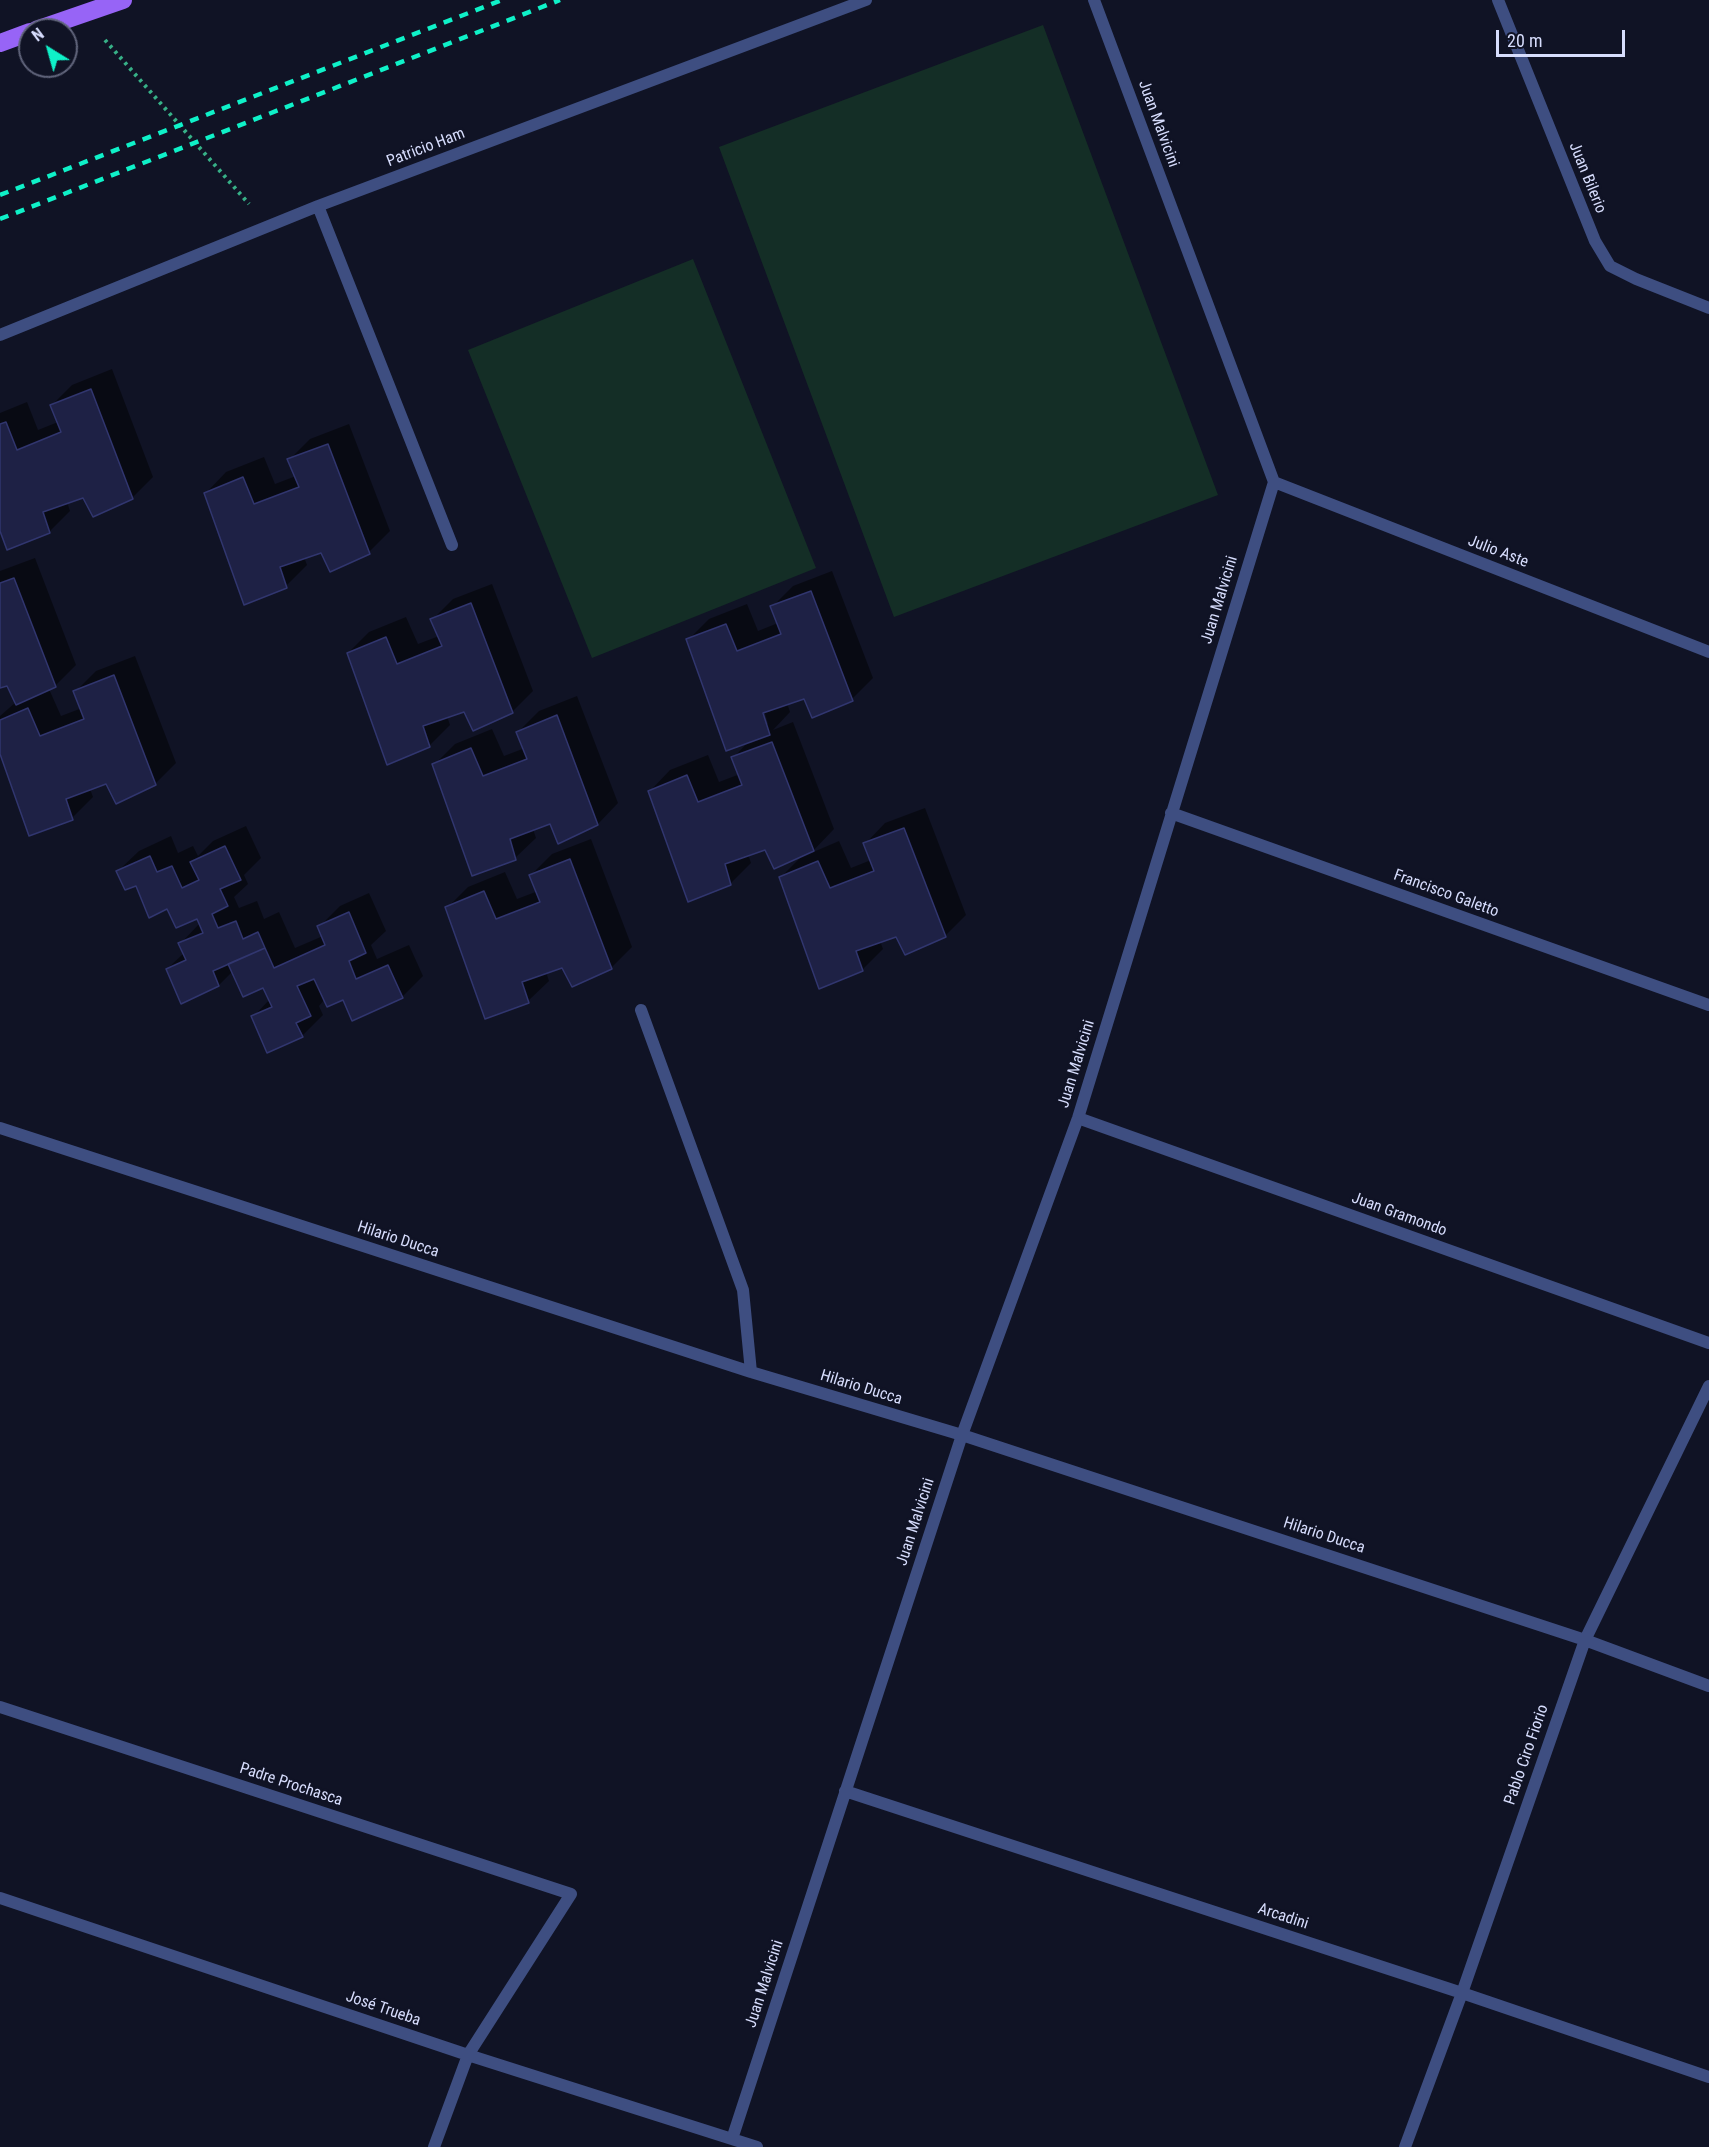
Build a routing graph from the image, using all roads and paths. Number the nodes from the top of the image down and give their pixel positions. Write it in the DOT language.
graph roads {
  1 [pos="123,0"];
  2 [pos="866,0"];
  3 [pos="1094,0"];
  4 [pos="1498,0"];
  5 [pos="71,18"];
  6 [pos="99,33"];
  7 [pos="18,36"];
  8 [pos="0,43"];
  9 [pos="318,206"];
  10 [pos="268,226"];
  11 [pos="1709,308"];
  12 [pos="0,335"];
  13 [pos="1274,482"];
  14 [pos="452,546"];
  15 [pos="1709,652"];
  16 [pos="1171,813"];
  17 [pos="1709,1005"];
  18 [pos="641,1010"];
  19 [pos="1078,1118"];
  20 [pos="0,1128"];
  21 [pos="1709,1343"];
  22 [pos="751,1372"];
  23 [pos="1709,1386"];
  24 [pos="962,1435"];
  25 [pos="1585,1640"];
  26 [pos="1709,1686"];
  27 [pos="0,1707"];
  28 [pos="845,1791"];
  29 [pos="0,1898"];
  30 [pos="1462,1993"];
  31 [pos="468,2055"];
  32 [pos="1709,2077"];
  33 [pos="732,2139"];
  34 [pos="434,2147"];
  35 [pos="757,2147"];
  36 [pos="1405,2147"];
  1 -- 5 [label="main road"];
  2 -- 9 [label="street, Patricio Ham"];
  3 -- 13 [label="street, Juan Malvicini"];
  4 -- 11 [label="street, Juan Bilerio"];
  6 -- 10 [label="path"];
  7 -- 8 [label="main road"];
  9 -- 10 [label="street, Patricio Ham"];
  9 -- 14 [label="street"];
  10 -- 12 [label="street, Patricio Ham"];
  13 -- 15 [label="street, Julio Aste"];
  13 -- 16 [label="street, Juan Malvicini"];
  16 -- 17 [label="street, Francisco Galetto"];
  16 -- 19 [label="street, Juan Malvicini"];
  18 -- 22 [label="street"];
  19 -- 21 [label="street, Juan Gramondo"];
  19 -- 24 [label="street, Juan Malvicini"];
  20 -- 22 [label="street, Hilario Ducca"];
  22 -- 24 [label="street, Hilario Ducca"];
  23 -- 25 [label="street, Pablo Ciro Fiorio"];
  24 -- 25 [label="street, Hilario Ducca"];
  24 -- 28 [label="street, Juan Malvicini"];
  25 -- 26 [label="street, Hilario Ducca"];
  25 -- 30 [label="street, Pablo Ciro Fiorio"];
  27 -- 31 [label="street, Padre Prochasca"];
  28 -- 30 [label="street, Arcadini"];
  28 -- 33 [label="street, Juan Malvicini"];
  29 -- 31 [label="street, José Trueba"];
  30 -- 32 [label="street, Arcadini"];
  30 -- 36 [label="street, Pablo Ciro Fiorio"];
  31 -- 33 [label="street, José Trueba"];
  31 -- 34 [label="street"];
  33 -- 35 [label="street, José Trueba"];
}
